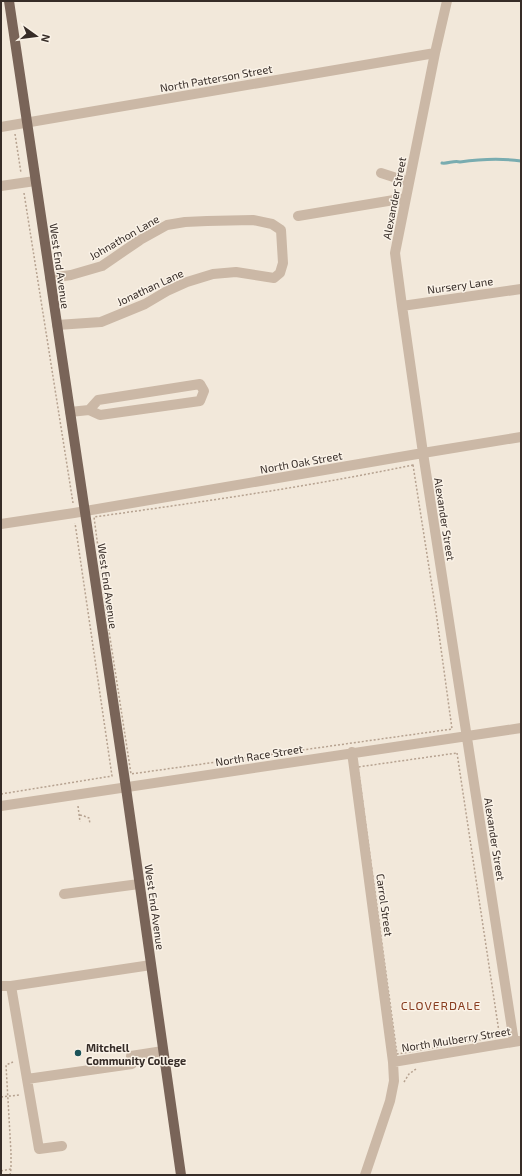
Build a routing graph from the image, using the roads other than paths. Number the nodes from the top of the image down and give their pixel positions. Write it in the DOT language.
graph roads {
  1 [pos="9,1"];
  2 [pos="447,1"];
  3 [pos="435,53"];
  4 [pos="27,123"];
  5 [pos="1,127"];
  6 [pos="381,173"];
  7 [pos="36,181"];
  8 [pos="410,182"];
  9 [pos="1,186"];
  10 [pos="406,198"];
  11 [pos="298,216"];
  12 [pos="236,220"];
  13 [pos="50,278"];
  14 [pos="521,289"];
  15 [pos="402,306"];
  16 [pos="57,325"];
  17 [pos="89,410"];
  18 [pos="70,412"];
  19 [pos="521,437"];
  20 [pos="423,453"];
  21 [pos="85,511"];
  22 [pos="1,524"];
  23 [pos="521,728"];
  24 [pos="467,736"];
  25 [pos="352,752"];
  26 [pos="126,788"];
  27 [pos="1,806"];
  28 [pos="139,884"];
  29 [pos="64,894"];
  30 [pos="151,965"];
  31 [pos="6,986"];
  32 [pos="518,1041"];
  33 [pos="164,1051"];
  34 [pos="395,1058"];
  35 [pos="27,1079"];
  36 [pos="62,1146"];
  37 [pos="181,1175"];
  38 [pos="365,1175"];
  1 -- 4 [label="main road, West End Avenue"];
  2 -- 3 [label="street, Alexander Street"];
  3 -- 4 [label="street, North Patterson Street"];
  3 -- 8 [label="street, Alexander Street"];
  4 -- 5 [label="street, North Patterson Street"];
  4 -- 7 [label="main road, West End Avenue"];
  6 -- 8 [label="street"];
  7 -- 9 [label="street"];
  7 -- 13 [label="main road, West End Avenue"];
  8 -- 10 [label="street, Alexander Street"];
  10 -- 11 [label="street"];
  10 -- 15 [label="street, Alexander Street"];
  12 -- 13 [label="street, Johnathon Lane"];
  12 -- 16 [label="street, Jonathan Lane"];
  13 -- 16 [label="main road, West End Avenue"];
  14 -- 15 [label="street, Nursery Lane"];
  15 -- 20 [label="street, Alexander Street"];
  16 -- 18 [label="main road, West End Avenue"];
  17 -- 17 [label="street"];
  17 -- 18 [label="street"];
  18 -- 21 [label="main road, West End Avenue"];
  19 -- 20 [label="street, North Oak Street"];
  20 -- 21 [label="street, North Oak Street"];
  20 -- 24 [label="street, Alexander Street"];
  21 -- 22 [label="street, North Oak Street"];
  21 -- 26 [label="main road, West End Avenue"];
  23 -- 24 [label="street, North Race Street"];
  24 -- 25 [label="street, North Race Street"];
  24 -- 32 [label="street, Alexander Street"];
  25 -- 26 [label="street, North Race Street"];
  25 -- 34 [label="street, Carrol Street"];
  26 -- 27 [label="street, North Race Street"];
  26 -- 28 [label="main road, West End Avenue"];
  28 -- 29 [label="street"];
  28 -- 30 [label="main road, West End Avenue"];
  30 -- 31 [label="street"];
  30 -- 33 [label="main road, West End Avenue"];
  31 -- 35 [label="street"];
  32 -- 34 [label="street, North Mulberry Street"];
  33 -- 35 [label="street"];
  33 -- 37 [label="main road, West End Avenue"];
  34 -- 38 [label="street, North Mulberry Street"];
  35 -- 36 [label="street"];
}
